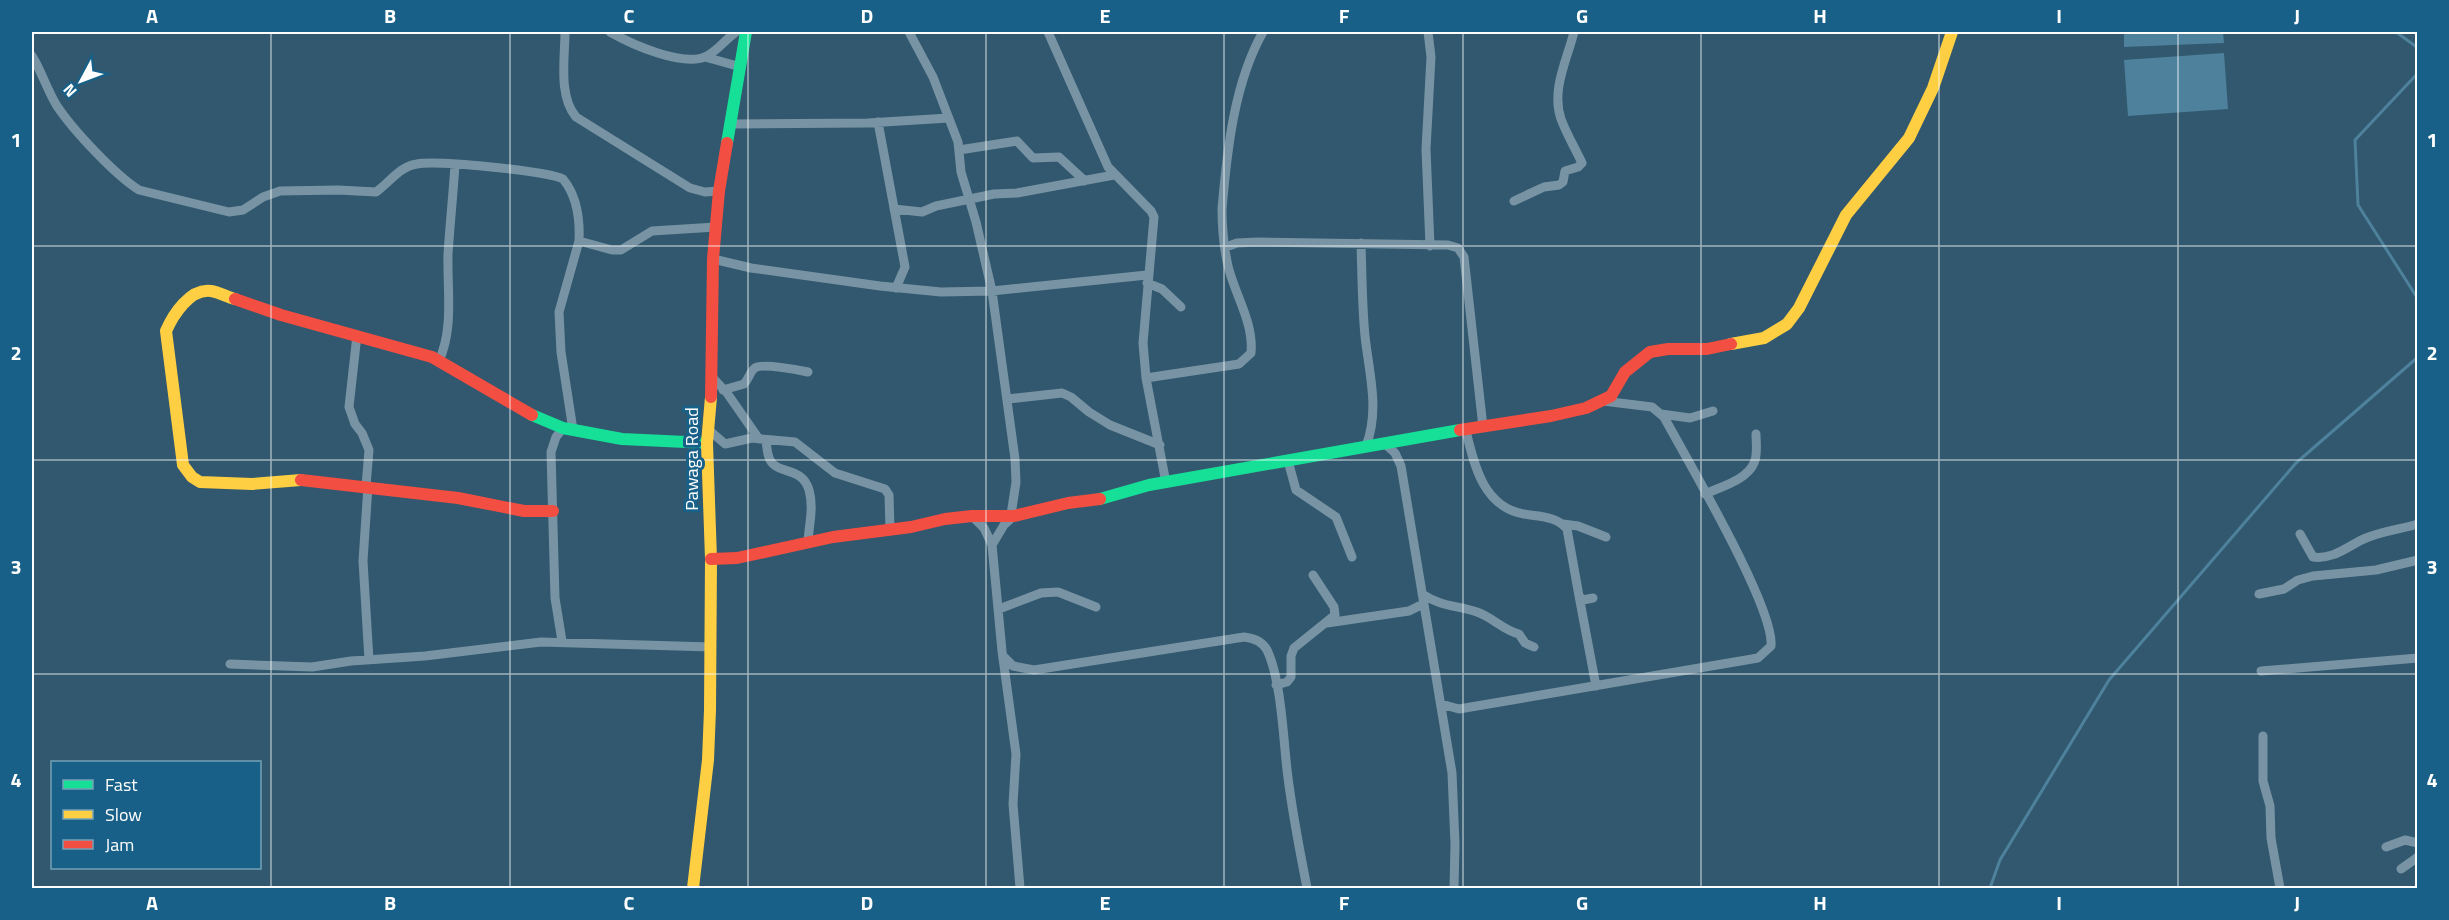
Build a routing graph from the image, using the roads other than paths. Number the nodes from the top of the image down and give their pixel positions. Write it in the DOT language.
graph roads {
  1 [pos="566,32"];
  2 [pos="610,32"];
  3 [pos="736,32"];
  4 [pos="746,32"];
  5 [pos="909,32"];
  6 [pos="1048,32"];
  7 [pos="1263,32"];
  8 [pos="1428,32"];
  9 [pos="1574,32"];
  10 [pos="1952,32"];
  11 [pos="32,56"];
  12 [pos="705,57"];
  13 [pos="741,67"];
  14 [pos="949,118"];
  15 [pos="878,122"];
  16 [pos="732,124"];
  17 [pos="959,150"];
  18 [pos="455,165"];
  19 [pos="1114,175"];
  20 [pos="1086,181"];
  21 [pos="720,191"];
  22 [pos="970,200"];
  23 [pos="1514,201"];
  24 [pos="894,209"];
  25 [pos="716,227"];
  26 [pos="579,241"];
  27 [pos="1361,243"];
  28 [pos="1430,246"];
  29 [pos="1226,247"];
  30 [pos="713,259"];
  31 [pos="1147,279"];
  32 [pos="896,288"];
  33 [pos="992,291"];
  34 [pos="1181,307"];
  35 [pos="357,335"];
  36 [pos="439,361"];
  37 [pos="808,372"];
  38 [pos="712,377"];
  39 [pos="1146,378"];
  40 [pos="723,390"];
  41 [pos="1008,399"];
  42 [pos="1603,400"];
  43 [pos="1713,411"];
  44 [pos="1661,414"];
  45 [pos="1484,427"];
  46 [pos="568,429"];
  47 [pos="708,429"];
  48 [pos="1466,430"];
  49 [pos="1756,434"];
  50 [pos="762,440"];
  51 [pos="707,443"];
  52 [pos="1384,443"];
  53 [pos="1160,444"];
  54 [pos="1366,446"];
  55 [pos="1288,461"];
  56 [pos="1166,483"];
  57 [pos="367,486"];
  58 [pos="1705,494"];
  59 [pos="553,511"];
  60 [pos="1012,515"];
  61 [pos="972,516"];
  62 [pos="1563,524"];
  63 [pos="2418,524"];
  64 [pos="890,529"];
  65 [pos="2300,534"];
  66 [pos="1606,537"];
  67 [pos="808,542"];
  68 [pos="992,545"];
  69 [pos="1352,557"];
  70 [pos="711,559"];
  71 [pos="2418,560"];
  72 [pos="1313,575"];
  73 [pos="2259,594"];
  74 [pos="1579,596"];
  75 [pos="1593,598"];
  76 [pos="1422,599"];
  77 [pos="1096,608"];
  78 [pos="999,609"];
  79 [pos="1327,623"];
  80 [pos="562,641"];
  81 [pos="711,647"];
  82 [pos="1533,647"];
  83 [pos="1003,656"];
  84 [pos="2418,658"];
  85 [pos="369,660"];
  86 [pos="230,664"];
  87 [pos="2261,671"];
  88 [pos="1276,685"];
  89 [pos="1596,686"];
  90 [pos="1441,704"];
  91 [pos="2262,736"];
  92 [pos="2418,843"];
  93 [pos="2386,847"];
  94 [pos="2418,857"];
  95 [pos="2401,868"];
  96 [pos="693,888"];
  97 [pos="1020,888"];
  98 [pos="1307,888"];
  99 [pos="1454,888"];
  100 [pos="2280,888"];
  1 -- 21 [label="street"];
  2 -- 12 [label="street"];
  3 -- 12 [label="street"];
  4 -- 13 [label="street, Pawaga Road"];
  5 -- 14 [label="street"];
  6 -- 19 [label="street"];
  7 -- 29 [label="street"];
  8 -- 28 [label="street"];
  9 -- 23 [label="street"];
  10 -- 42 [label="street"];
  11 -- 18 [label="street"];
  12 -- 13 [label="street"];
  13 -- 16 [label="street, Pawaga Road"];
  14 -- 15 [label="street"];
  14 -- 17 [label="street"];
  15 -- 16 [label="street"];
  15 -- 24 [label="street"];
  16 -- 21 [label="street, Pawaga Road"];
  17 -- 20 [label="street"];
  17 -- 22 [label="street"];
  18 -- 26 [label="street"];
  18 -- 36 [label="street"];
  19 -- 20 [label="street"];
  19 -- 31 [label="street"];
  20 -- 22 [label="street"];
  21 -- 25 [label="street, Pawaga Road"];
  22 -- 24 [label="street"];
  22 -- 33 [label="street"];
  24 -- 32 [label="street"];
  25 -- 26 [label="street"];
  25 -- 30 [label="street, Pawaga Road"];
  26 -- 46 [label="street"];
  27 -- 28 [label="street"];
  27 -- 29 [label="street"];
  27 -- 54 [label="street"];
  28 -- 45 [label="street"];
  29 -- 39 [label="street"];
  30 -- 32 [label="street"];
  30 -- 38 [label="street, Pawaga Road"];
  31 -- 33 [label="street"];
  31 -- 34 [label="street"];
  31 -- 39 [label="street"];
  32 -- 33 [label="street"];
  33 -- 41 [label="street"];
  35 -- 36 [label="street"];
  35 -- 57 [label="street"];
  35 -- 57 [label="street"];
  36 -- 46 [label="street"];
  37 -- 40 [label="street"];
  38 -- 40 [label="street"];
  38 -- 47 [label="street, Pawaga Road"];
  39 -- 53 [label="street"];
  40 -- 50 [label="street"];
  41 -- 53 [label="street"];
  41 -- 60 [label="street"];
  42 -- 44 [label="street"];
  42 -- 45 [label="street"];
  43 -- 44 [label="street"];
  44 -- 58 [label="street"];
  45 -- 48 [label="street"];
  46 -- 51 [label="street"];
  46 -- 59 [label="street"];
  47 -- 50 [label="street"];
  47 -- 51 [label="street, Pawaga Road"];
  48 -- 52 [label="street"];
  48 -- 62 [label="street"];
  49 -- 58 [label="street"];
  50 -- 64 [label="street"];
  50 -- 67 [label="street"];
  51 -- 70 [label="street, Pawaga Road"];
  52 -- 54 [label="street"];
  52 -- 76 [label="street"];
  53 -- 56 [label="street"];
  54 -- 55 [label="street"];
  55 -- 56 [label="street"];
  55 -- 69 [label="street"];
  56 -- 60 [label="street"];
  57 -- 59 [label="street"];
  57 -- 85 [label="street"];
  58 -- 89 [label="street"];
  59 -- 80 [label="street"];
  60 -- 61 [label="street"];
  60 -- 68 [label="street"];
  61 -- 64 [label="street"];
  61 -- 68 [label="street"];
  62 -- 66 [label="street"];
  62 -- 74 [label="street"];
  63 -- 65 [label="street"];
  64 -- 67 [label="street"];
  67 -- 70 [label="street"];
  68 -- 78 [label="street"];
  70 -- 81 [label="street, Pawaga Road"];
  71 -- 73 [label="street"];
  72 -- 79 [label="street"];
  74 -- 75 [label="street"];
  74 -- 89 [label="street"];
  76 -- 79 [label="street"];
  76 -- 82 [label="street"];
  76 -- 90 [label="street"];
  77 -- 78 [label="street"];
  78 -- 83 [label="street"];
  79 -- 88 [label="street"];
  80 -- 81 [label="street"];
  80 -- 85 [label="street"];
  81 -- 96 [label="street, Pawaga Road"];
  83 -- 88 [label="street"];
  83 -- 97 [label="street"];
  84 -- 87 [label="street"];
  85 -- 86 [label="street"];
  88 -- 98 [label="street"];
  89 -- 90 [label="street"];
  90 -- 99 [label="street"];
  91 -- 100 [label="street"];
  92 -- 93 [label="street"];
  94 -- 95 [label="street"];
}
